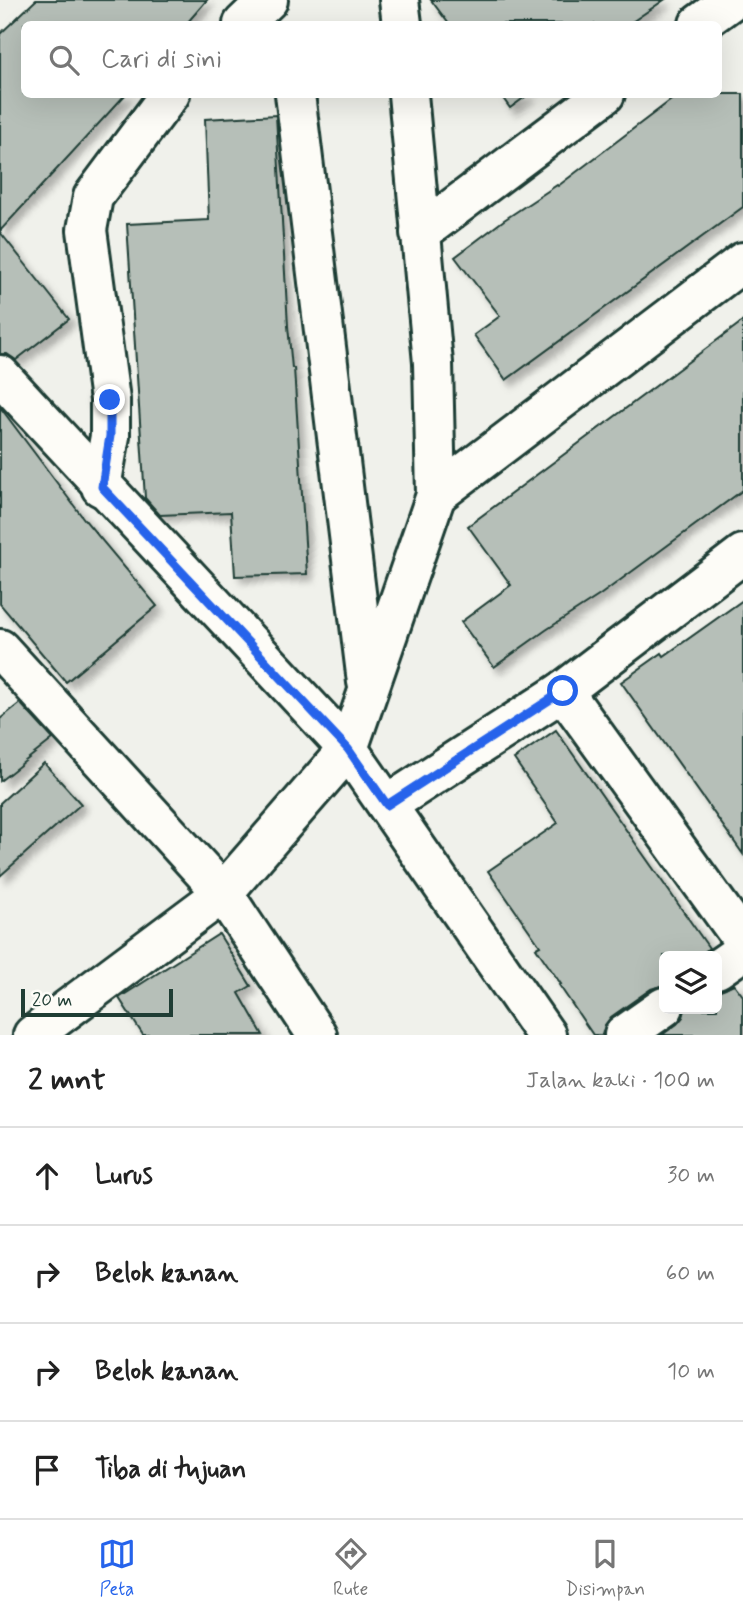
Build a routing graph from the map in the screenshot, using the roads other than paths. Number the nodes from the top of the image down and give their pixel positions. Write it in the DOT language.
graph roads {
  1 [pos="268,0"];
  2 [pos="283,0"];
  3 [pos="400,0"];
  4 [pos="732,0"];
  5 [pos="246,21"];
  6 [pos="286,21"];
  7 [pos="402,21"];
  8 [pos="703,21"];
  9 [pos="167,98"];
  10 [pos="295,98"];
  11 [pos="408,98"];
  12 [pos="600,98"];
  13 [pos="419,233"];
  14 [pos="743,262"];
  15 [pos="0,375"];
  16 [pos="102,487"];
  17 [pos="436,495"];
  18 [pos="741,559"];
  19 [pos="0,649"];
  20 [pos="368,691"];
  21 [pos="563,691"];
  22 [pos="348,749"];
  23 [pos="387,805"];
  24 [pos="223,893"];
  25 [pos="743,940"];
  26 [pos="743,951"];
  27 [pos="722,966"];
  28 [pos="659,1010"];
  29 [pos="33,1035"];
  30 [pos="317,1035"];
  31 [pos="546,1035"];
  32 [pos="624,1035"];
  1 -- 5 [label="street"];
  2 -- 6 [label="street"];
  3 -- 7 [label="street"];
  4 -- 8 [label="street"];
  9 -- 16 [label="street"];
  10 -- 20 [label="street"];
  11 -- 13 [label="street"];
  12 -- 13 [label="street"];
  13 -- 17 [label="street"];
  14 -- 17 [label="street"];
  15 -- 16 [label="street"];
  16 -- 22 [label="street"];
  17 -- 20 [label="street"];
  18 -- 21 [label="street"];
  19 -- 24 [label="street"];
  20 -- 22 [label="street"];
  21 -- 23 [label="street"];
  21 -- 25 [label="street"];
  22 -- 23 [label="street"];
  22 -- 24 [label="street"];
  23 -- 31 [label="street"];
  24 -- 29 [label="street"];
  24 -- 30 [label="street"];
  26 -- 27 [label="street"];
  28 -- 32 [label="street"];
}
